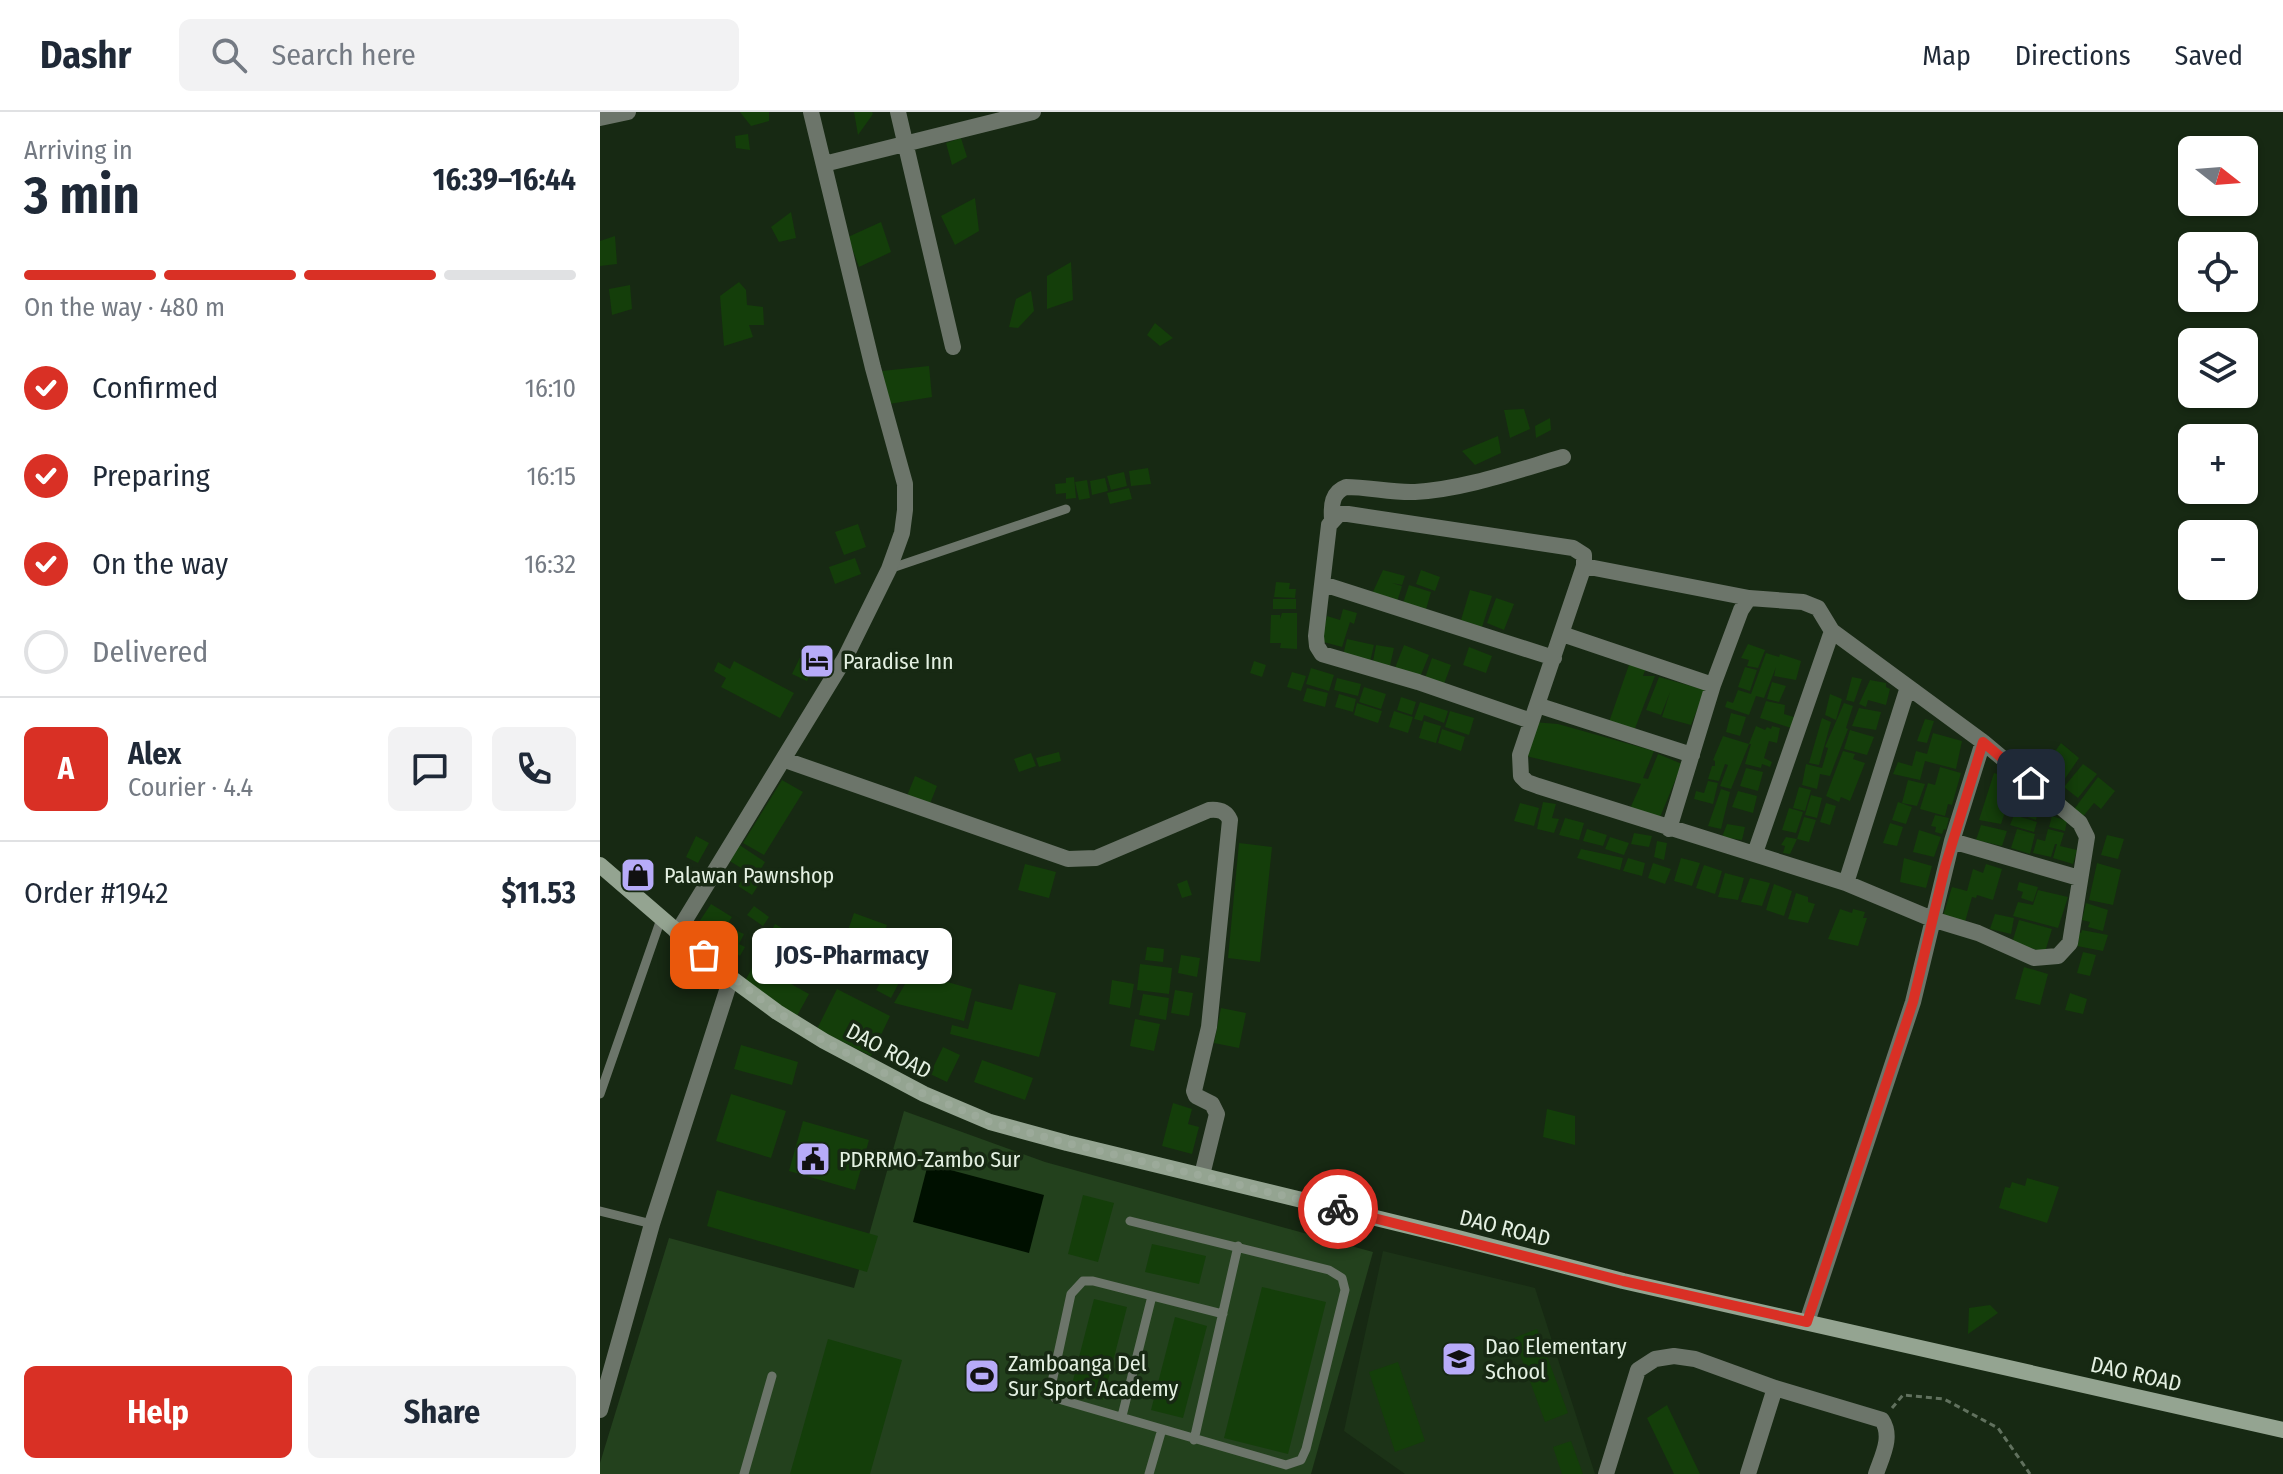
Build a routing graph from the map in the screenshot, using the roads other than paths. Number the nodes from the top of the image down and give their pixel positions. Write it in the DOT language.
graph roads {
  1 [pos="628,112"];
  2 [pos="811,112"];
  3 [pos="898,112"];
  4 [pos="1033,112"];
  5 [pos="600,118"];
  6 [pos="906,145"];
  7 [pos="824,164"];
  8 [pos="953,347"];
  9 [pos="1563,457"];
  10 [pos="1066,509"];
  11 [pos="1332,519"];
  12 [pos="1584,566"];
  13 [pos="889,569"];
  14 [pos="1323,584"];
  15 [pos="1749,598"];
  16 [pos="1832,631"];
  17 [pos="1562,634"];
  18 [pos="1554,658"];
  19 [pos="1713,685"];
  20 [pos="1908,687"];
  21 [pos="1534,713"];
  22 [pos="1983,742"];
  23 [pos="1692,755"];
  24 [pos="785,760"];
  25 [pos="1669,829"];
  26 [pos="1952,841"];
  27 [pos="1755,853"];
  28 [pos="600,865"];
  29 [pos="2079,878"];
  30 [pos="1846,883"];
  31 [pos="661,919"];
  32 [pos="1932,919"];
  33 [pos="677,933"];
  34 [pos="731,978"];
  35 [pos="600,1094"];
  36 [pos="1202,1175"];
  37 [pos="600,1211"];
  38 [pos="1130,1221"];
  39 [pos="652,1224"];
  40 [pos="1238,1246"];
  41 [pos="1152,1296"];
  42 [pos="1223,1314"];
  43 [pos="1807,1322"];
  44 [pos="772,1376"];
  45 [pos="1775,1388"];
  46 [pos="600,1410"];
  47 [pos="1122,1416"];
  48 [pos="1162,1429"];
  49 [pos="2283,1430"];
  50 [pos="1194,1440"];
  51 [pos="744,1474"];
  52 [pos="1149,1474"];
  53 [pos="1606,1474"];
  54 [pos="1748,1474"];
  55 [pos="1876,1474"];
  1 -- 5 [label="street"];
  2 -- 7 [label="street"];
  3 -- 6 [label="street"];
  4 -- 6 [label="street"];
  6 -- 7 [label="street"];
  6 -- 8 [label="street"];
  7 -- 13 [label="street"];
  9 -- 11 [label="street"];
  10 -- 13 [label="lane"];
  11 -- 12 [label="street"];
  11 -- 14 [label="street"];
  12 -- 15 [label="street"];
  12 -- 17 [label="street"];
  13 -- 24 [label="street"];
  14 -- 18 [label="street"];
  14 -- 21 [label="street"];
  15 -- 16 [label="street"];
  15 -- 19 [label="street"];
  16 -- 20 [label="street"];
  16 -- 27 [label="street"];
  17 -- 18 [label="street"];
  17 -- 19 [label="street"];
  18 -- 21 [label="street"];
  19 -- 23 [label="street"];
  20 -- 22 [label="street"];
  20 -- 30 [label="street"];
  21 -- 23 [label="street"];
  21 -- 25 [label="street"];
  22 -- 26 [label="street"];
  22 -- 29 [label="street"];
  23 -- 25 [label="street"];
  24 -- 33 [label="street"];
  24 -- 36 [label="street"];
  25 -- 27 [label="street"];
  26 -- 29 [label="street"];
  26 -- 32 [label="street"];
  27 -- 30 [label="street"];
  28 -- 31 [label="street, DAO ROAD"];
  29 -- 32 [label="street"];
  30 -- 32 [label="street"];
  31 -- 33 [label="street, DAO ROAD"];
  31 -- 35 [label="lane"];
  32 -- 43 [label="street"];
  33 -- 34 [label="street, DAO ROAD"];
  34 -- 36 [label="street, DAO ROAD"];
  34 -- 39 [label="street"];
  36 -- 43 [label="street, DAO ROAD"];
  37 -- 39 [label="lane"];
  38 -- 40 [label="lane"];
  39 -- 46 [label="street"];
  40 -- 42 [label="lane"];
  40 -- 50 [label="lane"];
  41 -- 42 [label="lane"];
  41 -- 47 [label="lane"];
  41 -- 47 [label="lane"];
  42 -- 50 [label="lane"];
  43 -- 49 [label="street, DAO ROAD"];
  44 -- 51 [label="lane"];
  45 -- 53 [label="street"];
  45 -- 54 [label="street"];
  45 -- 55 [label="street"];
  47 -- 48 [label="lane"];
  48 -- 50 [label="lane"];
  48 -- 52 [label="lane"];
}
